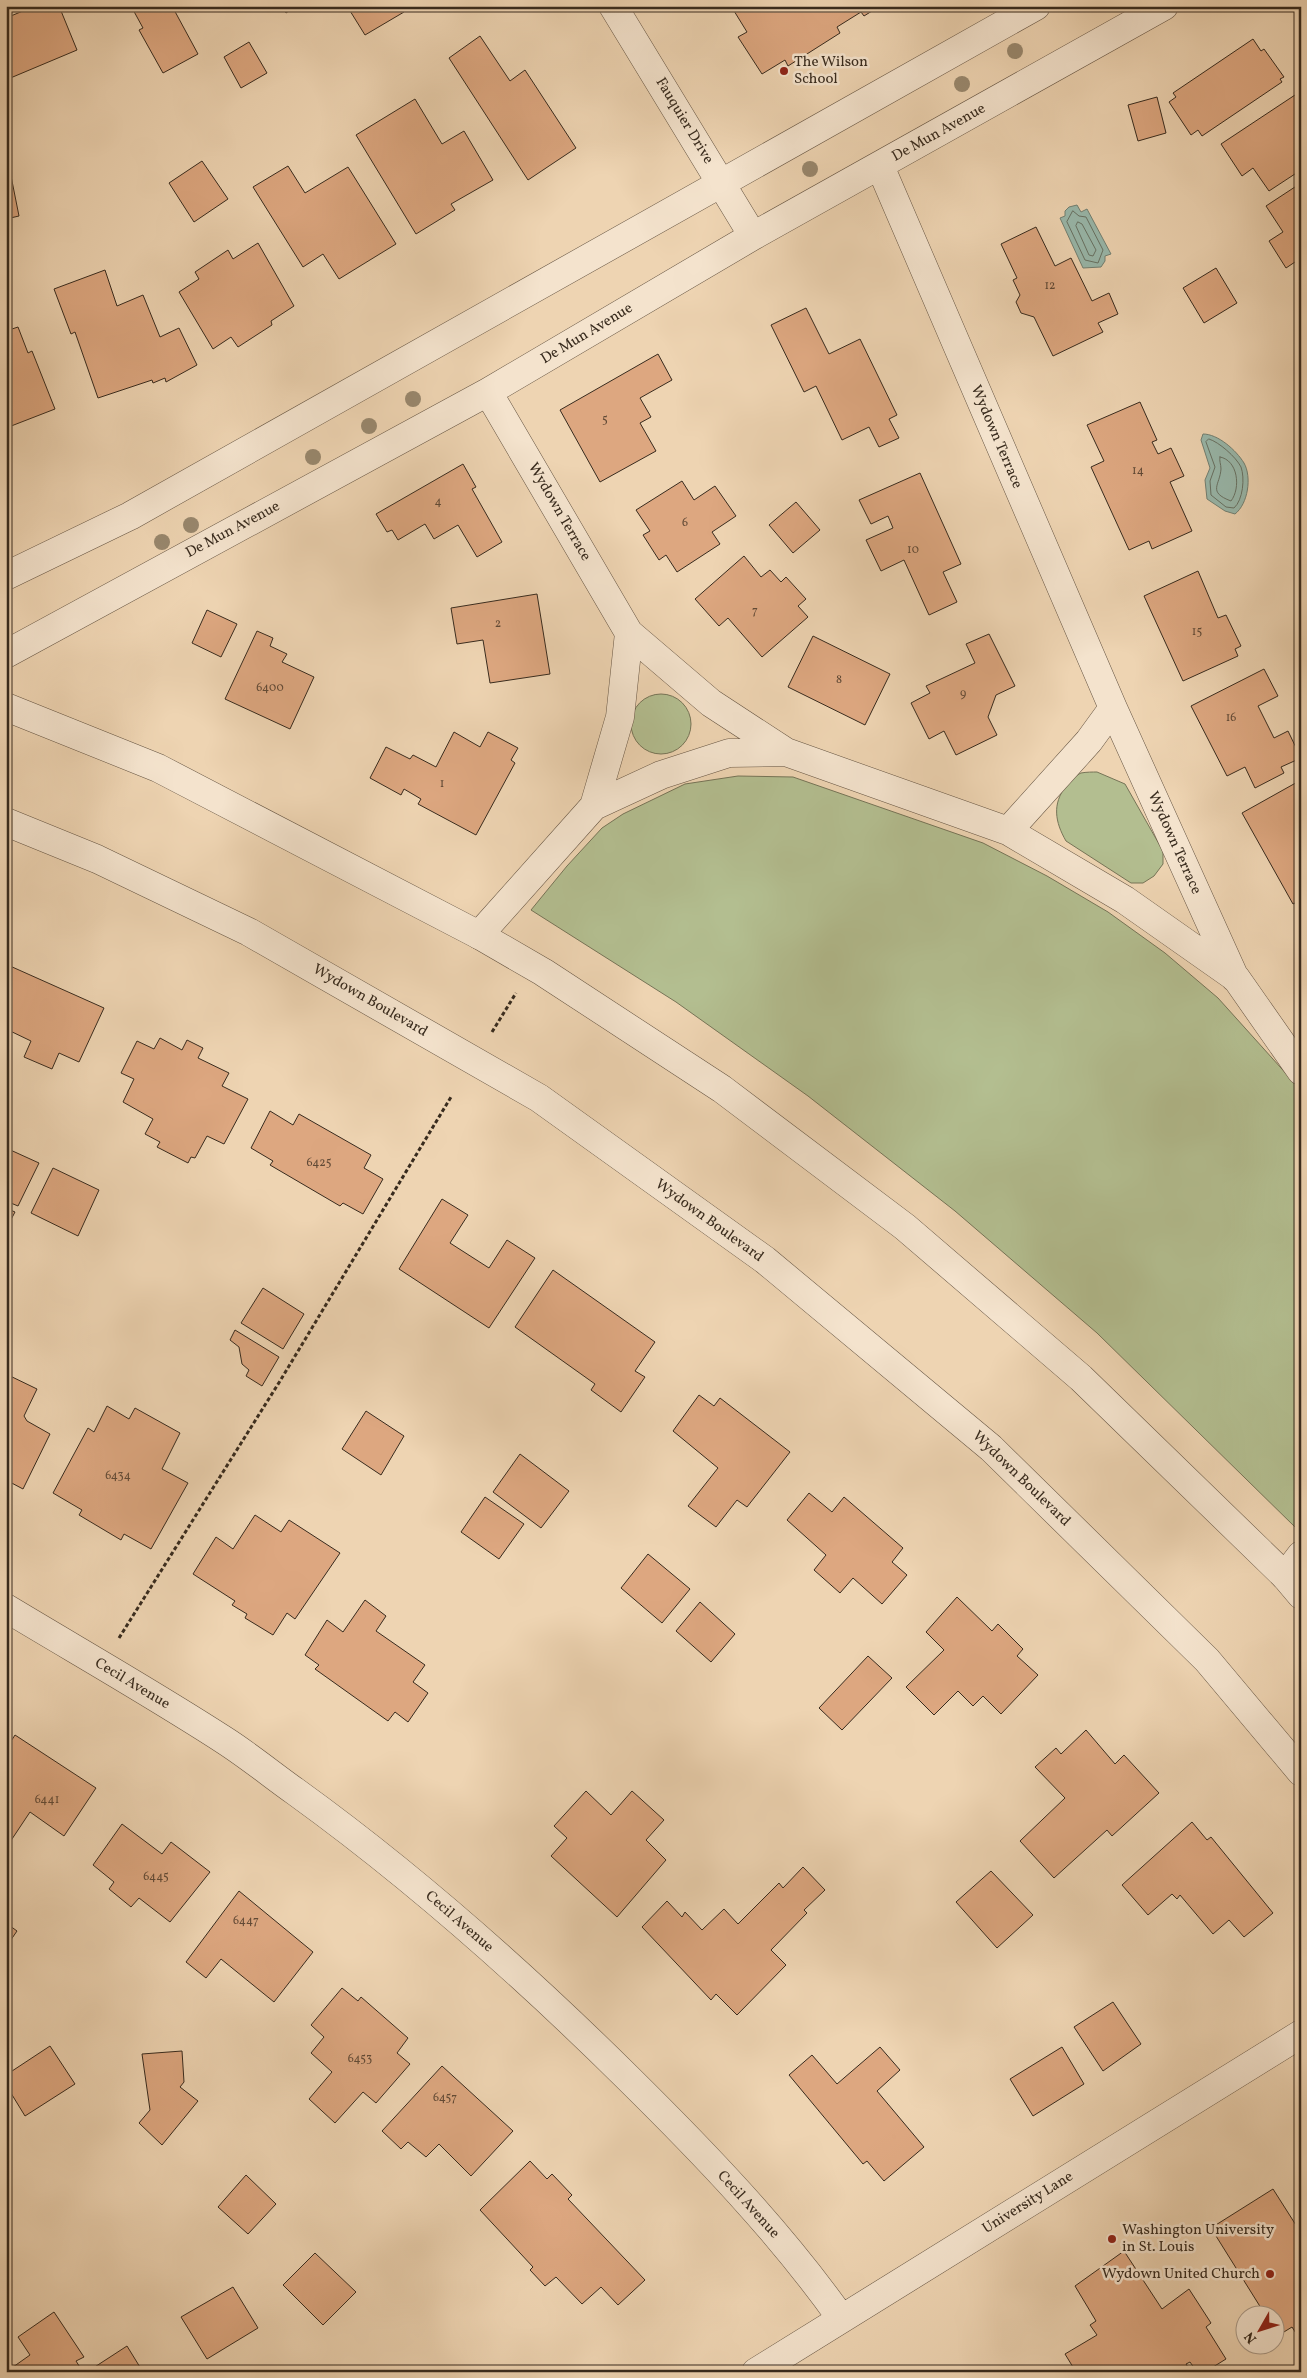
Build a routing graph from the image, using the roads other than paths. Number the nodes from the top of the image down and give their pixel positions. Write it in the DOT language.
graph roads {
  1 [pos="613,6"];
  2 [pos="1036,6"];
  3 [pos="1164,6"];
  4 [pos="880,166"];
  5 [pos="721,183"];
  6 [pos="753,236"];
  7 [pos="488,392"];
  8 [pos="6,576"];
  9 [pos="629,633"];
  10 [pos="6,654"];
  11 [pos="6,707"];
  12 [pos="1113,708"];
  13 [pos="786,752"];
  14 [pos="594,806"];
  15 [pos="6,822"];
  16 [pos="1008,831"];
  17 [pos="479,935"];
  18 [pos="1236,978"];
  19 [pos="1301,1071"];
  20 [pos="1296,1576"];
  21 [pos="6,1608"];
  22 [pos="1301,1772"];
  23 [pos="1301,2034"];
  24 [pos="841,2318"];
  25 [pos="756,2372"];
  1 -- 5 [label="street, Fauquier Drive"];
  2 -- 5 [label="street"];
  3 -- 4 [label="street, De Mun Avenue"];
  4 -- 6 [label="street, De Mun Avenue"];
  4 -- 12 [label="street, Wydown Terrace"];
  5 -- 6 [label="street, Fauquier Drive"];
  5 -- 8 [label="street"];
  6 -- 7 [label="street, De Mun Avenue"];
  7 -- 9 [label="street, Wydown Terrace"];
  7 -- 10 [label="street, De Mun Avenue"];
  9 -- 13 [label="street, Wydown Terrace"];
  9 -- 14 [label="street, Wydown Terrace"];
  11 -- 17 [label="street"];
  12 -- 16 [label="street"];
  12 -- 18 [label="street, Wydown Terrace"];
  13 -- 14 [label="street, Wydown Terrace"];
  13 -- 16 [label="street, Wydown Terrace"];
  14 -- 17 [label="street, Wydown Terrace"];
  15 -- 22 [label="street, Wydown Boulevard"];
  16 -- 18 [label="street, Wydown Terrace"];
  17 -- 20 [label="street"];
  18 -- 19 [label="street, Wydown Terrace"];
  21 -- 24 [label="street, Cecil Avenue"];
  23 -- 24 [label="street, University Lane"];
  24 -- 25 [label="street, University Lane"];
}
